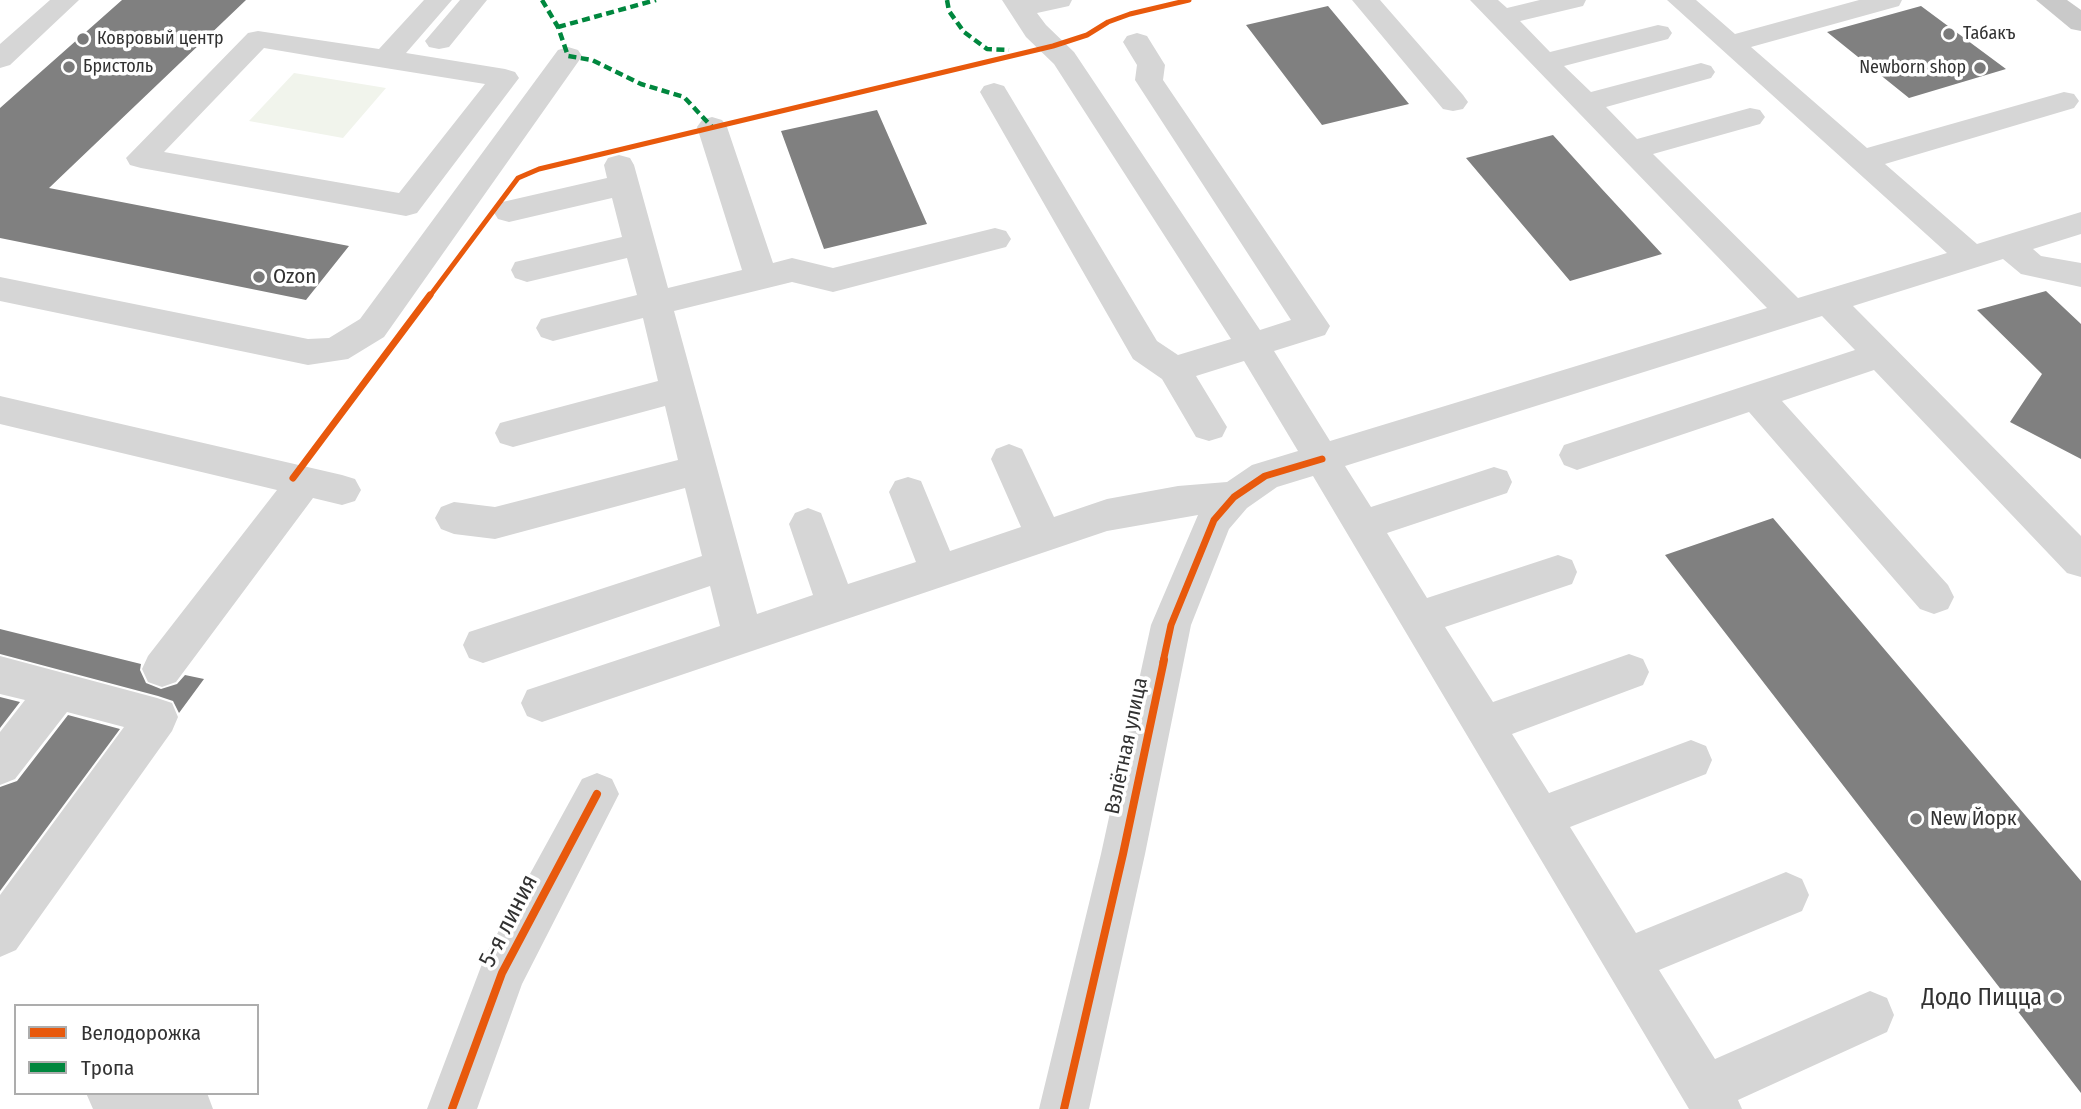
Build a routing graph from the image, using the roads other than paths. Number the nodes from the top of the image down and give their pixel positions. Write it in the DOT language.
graph roads {
  1 [pos="66,0"];
  2 [pos="439,0"];
  3 [pos="474,0"];
  4 [pos="1059,0"];
  5 [pos="1365,0"];
  6 [pos="1573,0"];
  7 [pos="1680,0"];
  8 [pos="1889,0"];
  9 [pos="2049,0"];
  10 [pos="1018,5"];
  11 [pos="1492,9"];
  12 [pos="2081,23"];
  13 [pos="1658,33"];
  14 [pos="439,41"];
  15 [pos="1137,42"];
  16 [pos="1731,44"];
  17 [pos="568,56"];
  18 [pos="386,59"];
  19 [pos="0,60"];
  20 [pos="1545,62"];
  21 [pos="1701,72"];
  22 [pos="994,92"];
  23 [pos="2064,101"];
  24 [pos="1453,102"];
  25 [pos="1585,103"];
  26 [pos="1750,117"];
  27 [pos="712,127"];
  28 [pos="1632,150"];
  29 [pos="1861,160"];
  30 [pos="509,211"];
  31 [pos="2081,223"];
  32 [pos="995,239"];
  33 [pos="640,244"];
  34 [pos="2008,246"];
  35 [pos="1972,257"];
  36 [pos="527,270"];
  37 [pos="2081,275"];
  38 [pos="761,277"];
  39 [pos="0,289"];
  40 [pos="1829,302"];
  41 [pos="656,303"];
  42 [pos="1793,314"];
  43 [pos="553,328"];
  44 [pos="1252,346"];
  45 [pos="1880,355"];
  46 [pos="1174,370"];
  47 [pos="678,389"];
  48 [pos="1757,397"];
  49 [pos="0,410"];
  50 [pos="1209,427"];
  51 [pos="513,433"];
  52 [pos="1577,455"];
  53 [pos="1009,459"];
  54 [pos="1322,459"];
  55 [pos="699,469"];
  56 [pos="305,481"];
  57 [pos="1494,482"];
  58 [pos="342,490"];
  59 [pos="908,492"];
  60 [pos="1234,497"];
  61 [pos="454,518"];
  62 [pos="808,524"];
  63 [pos="1363,525"];
  64 [pos="1044,536"];
  65 [pos="2081,561"];
  66 [pos="724,565"];
  67 [pos="939,571"];
  68 [pos="1558,572"];
  69 [pos="1934,597"];
  70 [pos="836,605"];
  71 [pos="1419,618"];
  72 [pos="743,637"];
  73 [pos="483,645"];
  74 [pos="162,669"];
  75 [pos="1629,673"];
  76 [pos="0,675"];
  77 [pos="59,690"];
  78 [pos="542,703"];
  79 [pos="1484,725"];
  80 [pos="1691,760"];
  81 [pos="0,765"];
  82 [pos="597,794"];
  83 [pos="1540,818"];
  84 [pos="1786,895"];
  85 [pos="0,934"];
  86 [pos="1627,960"];
  87 [pos="1870,1015"];
  88 [pos="121,1095"];
  89 [pos="1711,1099"];
  90 [pos="188,1109"];
  91 [pos="452,1109"];
  92 [pos="1064,1109"];
  1 -- 19 [label="street"];
  2 -- 18 [label="street"];
  3 -- 14 [label="street"];
  4 -- 10 [label="street"];
  5 -- 24 [label="street"];
  6 -- 11 [label="street"];
  7 -- 16 [label="street"];
  8 -- 16 [label="street"];
  9 -- 12 [label="main road"];
  10 -- 44 [label="street"];
  11 -- 20 [label="street"];
  13 -- 20 [label="street"];
  15 -- 44 [label="street"];
  16 -- 29 [label="street"];
  17 -- 39 [label="street"];
  18 -- 18 [label="street"];
  20 -- 25 [label="street"];
  21 -- 25 [label="street"];
  22 -- 46 [label="street"];
  23 -- 29 [label="street"];
  25 -- 28 [label="street"];
  26 -- 28 [label="street"];
  27 -- 38 [label="street"];
  28 -- 42 [label="street"];
  29 -- 35 [label="street"];
  30 -- 33 [label="street"];
  31 -- 34 [label="street, Взлётная улица"];
  32 -- 38 [label="street"];
  33 -- 36 [label="street"];
  33 -- 41 [label="street"];
  34 -- 35 [label="street, Взлётная улица"];
  34 -- 37 [label="street"];
  35 -- 40 [label="street, Взлётная улица"];
  38 -- 41 [label="street"];
  40 -- 42 [label="street, Взлётная улица"];
  40 -- 45 [label="street"];
  41 -- 43 [label="street"];
  41 -- 47 [label="street"];
  42 -- 54 [label="street, Взлётная улица"];
  44 -- 46 [label="street"];
  44 -- 54 [label="street"];
  45 -- 48 [label="street"];
  45 -- 65 [label="street"];
  46 -- 50 [label="street"];
  47 -- 51 [label="street"];
  47 -- 55 [label="street"];
  48 -- 52 [label="street"];
  48 -- 69 [label="street"];
  49 -- 56 [label="street"];
  53 -- 64 [label="street"];
  54 -- 60 [label="street, Взлётная улица"];
  54 -- 63 [label="street"];
  55 -- 61 [label="street"];
  55 -- 66 [label="street"];
  56 -- 58 [label="street"];
  56 -- 74 [label="street"];
  57 -- 63 [label="street"];
  59 -- 67 [label="street"];
  60 -- 64 [label="street"];
  60 -- 92 [label="street, Взлётная улица"];
  62 -- 70 [label="street"];
  63 -- 71 [label="street"];
  64 -- 67 [label="street"];
  66 -- 72 [label="street"];
  66 -- 73 [label="street"];
  67 -- 70 [label="street"];
  68 -- 71 [label="street"];
  70 -- 72 [label="street"];
  71 -- 79 [label="street"];
  72 -- 78 [label="street"];
  75 -- 79 [label="street"];
  76 -- 77 [label="street"];
  77 -- 81 [label="street"];
  77 -- 85 [label="street"];
  79 -- 83 [label="street"];
  80 -- 83 [label="street"];
  82 -- 91 [label="street, 5-я линия"];
  83 -- 86 [label="street"];
  84 -- 86 [label="street"];
  86 -- 89 [label="street"];
  87 -- 89 [label="street"];
  88 -- 90 [label="street"];
}
